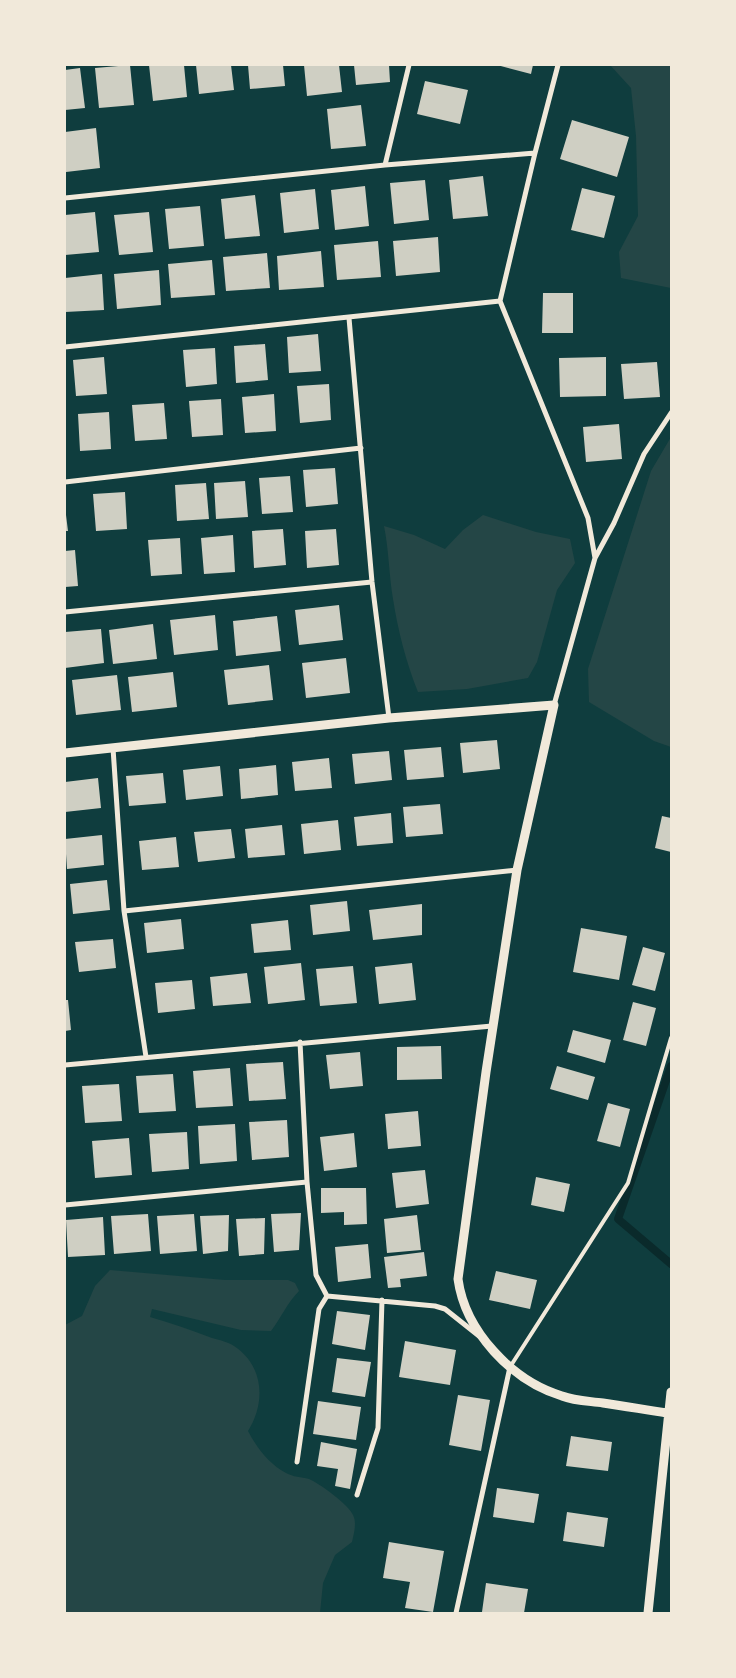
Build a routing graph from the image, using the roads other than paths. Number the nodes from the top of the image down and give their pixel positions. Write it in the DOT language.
graph roads {
  1 [pos="409,65"];
  2 [pos="558,65"];
  3 [pos="535,152"];
  4 [pos="385,164"];
  5 [pos="65,198"];
  6 [pos="500,301"];
  7 [pos="349,318"];
  8 [pos="65,346"];
  9 [pos="671,413"];
  10 [pos="361,448"];
  11 [pos="65,482"];
  12 [pos="595,558"];
  13 [pos="372,582"];
  14 [pos="65,612"];
  15 [pos="554,705"];
  16 [pos="389,718"];
  17 [pos="113,748"];
  18 [pos="65,753"];
  19 [pos="517,870"];
  20 [pos="124,911"];
  21 [pos="492,1026"];
  22 [pos="671,1038"];
  23 [pos="300,1042"];
  24 [pos="146,1057"];
  25 [pos="65,1065"];
  26 [pos="307,1182"];
  27 [pos="65,1206"];
  28 [pos="327,1296"];
  29 [pos="382,1300"];
  30 [pos="483,1339"];
  31 [pos="510,1367"];
  32 [pos="671,1392"];
  33 [pos="667,1413"];
  34 [pos="297,1462"];
  35 [pos="358,1495"];
  36 [pos="456,1613"];
  37 [pos="648,1613"];
  1 -- 4 [label="street"];
  2 -- 3 [label="street"];
  3 -- 4 [label="street"];
  3 -- 6 [label="street"];
  4 -- 5 [label="street"];
  6 -- 7 [label="street"];
  6 -- 12 [label="street"];
  7 -- 8 [label="street"];
  7 -- 10 [label="street"];
  9 -- 12 [label="street"];
  10 -- 11 [label="street"];
  10 -- 13 [label="street"];
  12 -- 15 [label="street"];
  13 -- 14 [label="street"];
  13 -- 16 [label="street"];
  15 -- 16 [label="street"];
  15 -- 19 [label="street"];
  16 -- 17 [label="street"];
  17 -- 18 [label="street"];
  17 -- 20 [label="street"];
  19 -- 20 [label="street"];
  19 -- 21 [label="street"];
  20 -- 24 [label="street"];
  21 -- 23 [label="street"];
  21 -- 30 [label="street"];
  22 -- 31 [label="lane"];
  23 -- 24 [label="street"];
  23 -- 26 [label="street"];
  24 -- 25 [label="street"];
  26 -- 27 [label="street"];
  26 -- 28 [label="street"];
  28 -- 29 [label="street"];
  28 -- 34 [label="street"];
  29 -- 30 [label="street"];
  29 -- 35 [label="street"];
  30 -- 31 [label="street"];
  31 -- 33 [label="street"];
  31 -- 36 [label="street"];
  32 -- 33 [label="street"];
  33 -- 37 [label="street"];
}
